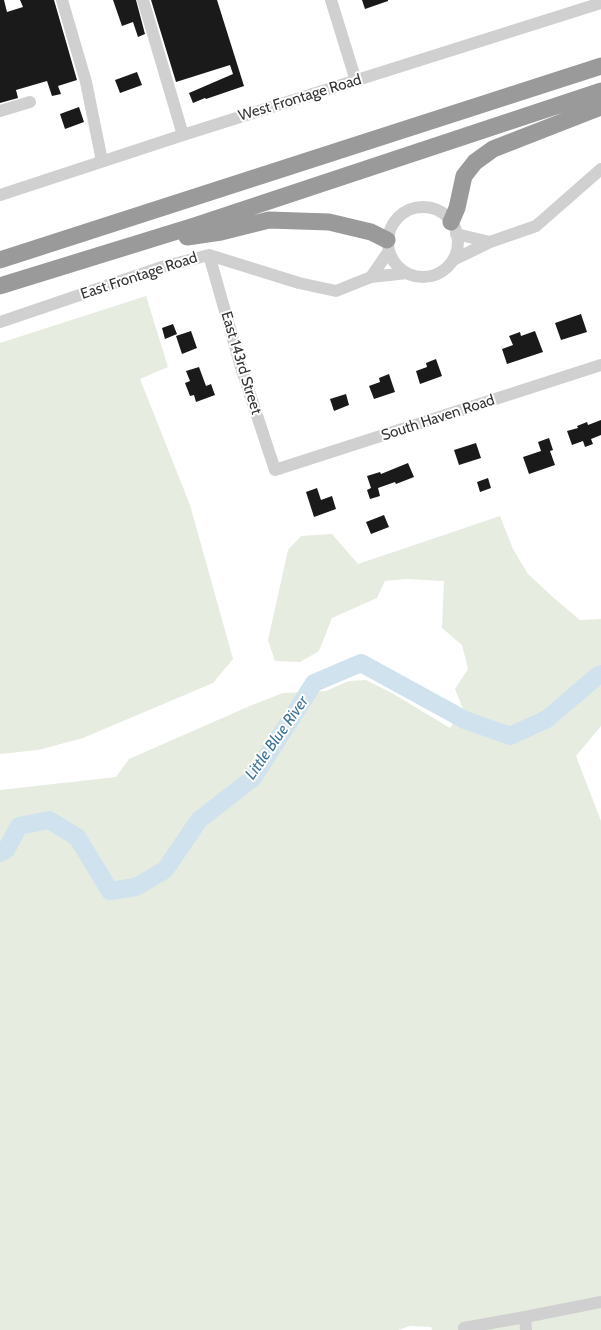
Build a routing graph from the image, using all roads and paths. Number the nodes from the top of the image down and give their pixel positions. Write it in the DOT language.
graph roads {
  1 [pos="62,0"];
  2 [pos="143,0"];
  3 [pos="330,0"];
  4 [pos="601,3"];
  5 [pos="601,66"];
  6 [pos="356,80"];
  7 [pos="601,91"];
  8 [pos="30,102"];
  9 [pos="601,107"];
  10 [pos="0,111"];
  11 [pos="183,135"];
  12 [pos="102,161"];
  13 [pos="601,169"];
  14 [pos="0,195"];
  15 [pos="454,228"];
  16 [pos="490,242"];
  17 [pos="136,244"];
  18 [pos="388,246"];
  19 [pos="209,255"];
  20 [pos="0,260"];
  21 [pos="453,260"];
  22 [pos="407,273"];
  23 [pos="371,278"];
  24 [pos="0,286"];
  25 [pos="0,322"];
  26 [pos="601,365"];
  27 [pos="275,470"];
  28 [pos="601,1302"];
  29 [pos="525,1317"];
  30 [pos="464,1328"];
  31 [pos="526,1330"];
  1 -- 12 [label="street"];
  2 -- 11 [label="street"];
  3 -- 6 [label="street"];
  4 -- 6 [label="street, West Frontage Road"];
  5 -- 20 [label="highway"];
  6 -- 11 [label="street, West Frontage Road"];
  7 -- 17 [label="highway"];
  8 -- 10 [label="street"];
  9 -- 15 [label="highway"];
  11 -- 12 [label="street, West Frontage Road"];
  12 -- 14 [label="street, West Frontage Road"];
  13 -- 16 [label="street"];
  15 -- 16 [label="street"];
  15 -- 18 [label="street"];
  15 -- 21 [label="street"];
  16 -- 21 [label="street"];
  17 -- 18 [label="highway"];
  17 -- 24 [label="highway"];
  18 -- 22 [label="street"];
  18 -- 23 [label="street"];
  19 -- 23 [label="street, East Frontage Road"];
  19 -- 25 [label="street, East Frontage Road"];
  19 -- 27 [label="street, East 143rd Street"];
  21 -- 22 [label="street"];
  22 -- 23 [label="street, East Frontage Road"];
  26 -- 27 [label="street, South Haven Road"];
  28 -- 29 [label="street"];
  29 -- 30 [label="street"];
  29 -- 31 [label="street"];
}
